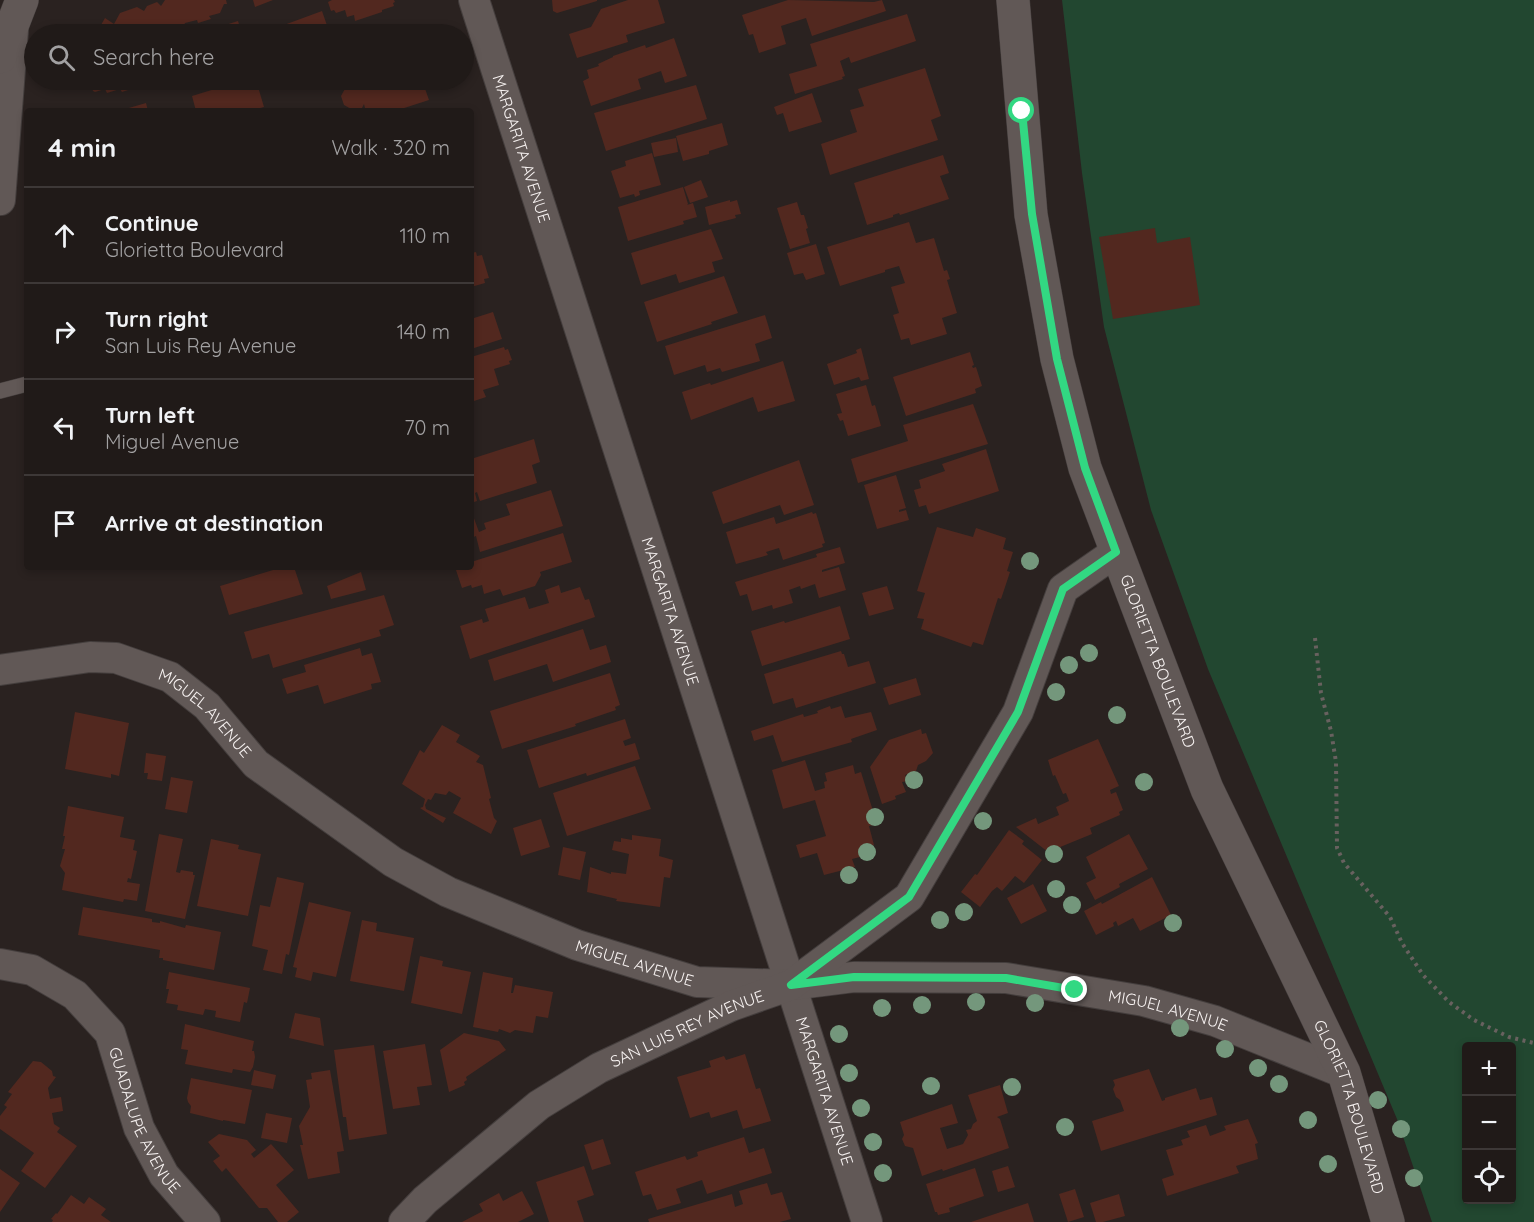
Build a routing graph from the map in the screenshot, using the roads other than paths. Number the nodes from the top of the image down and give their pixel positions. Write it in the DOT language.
graph roads {
  1 [pos="474,0"];
  2 [pos="1014,0"];
  3 [pos="18,11"];
  4 [pos="0,57"];
  5 [pos="0,80"];
  6 [pos="0,200"];
  7 [pos="24,385"];
  8 [pos="0,391"];
  9 [pos="1116,552"];
  10 [pos="0,670"];
  11 [pos="0,964"];
  12 [pos="791,985"];
  13 [pos="1344,1073"];
  14 [pos="205,1222"];
  15 [pos="404,1222"];
  16 [pos="867,1222"];
  17 [pos="1388,1222"];
  1 -- 12 [label="street, MARGARITA AVENUE"];
  2 -- 9 [label="street, GLORIETTA BOULEVARD"];
  3 -- 4 [label="street"];
  3 -- 5 [label="street"];
  3 -- 6 [label="street"];
  7 -- 8 [label="lane"];
  9 -- 12 [label="street, SAN LUIS REY AVENUE"];
  9 -- 13 [label="street, GLORIETTA BOULEVARD"];
  10 -- 12 [label="street, MIGUEL AVENUE"];
  11 -- 14 [label="street, GUADALUPE AVENUE"];
  12 -- 13 [label="street, MIGUEL AVENUE"];
  12 -- 15 [label="street, SAN LUIS REY AVENUE"];
  12 -- 16 [label="street, MARGARITA AVENUE"];
  13 -- 17 [label="street, GLORIETTA BOULEVARD"];
}
